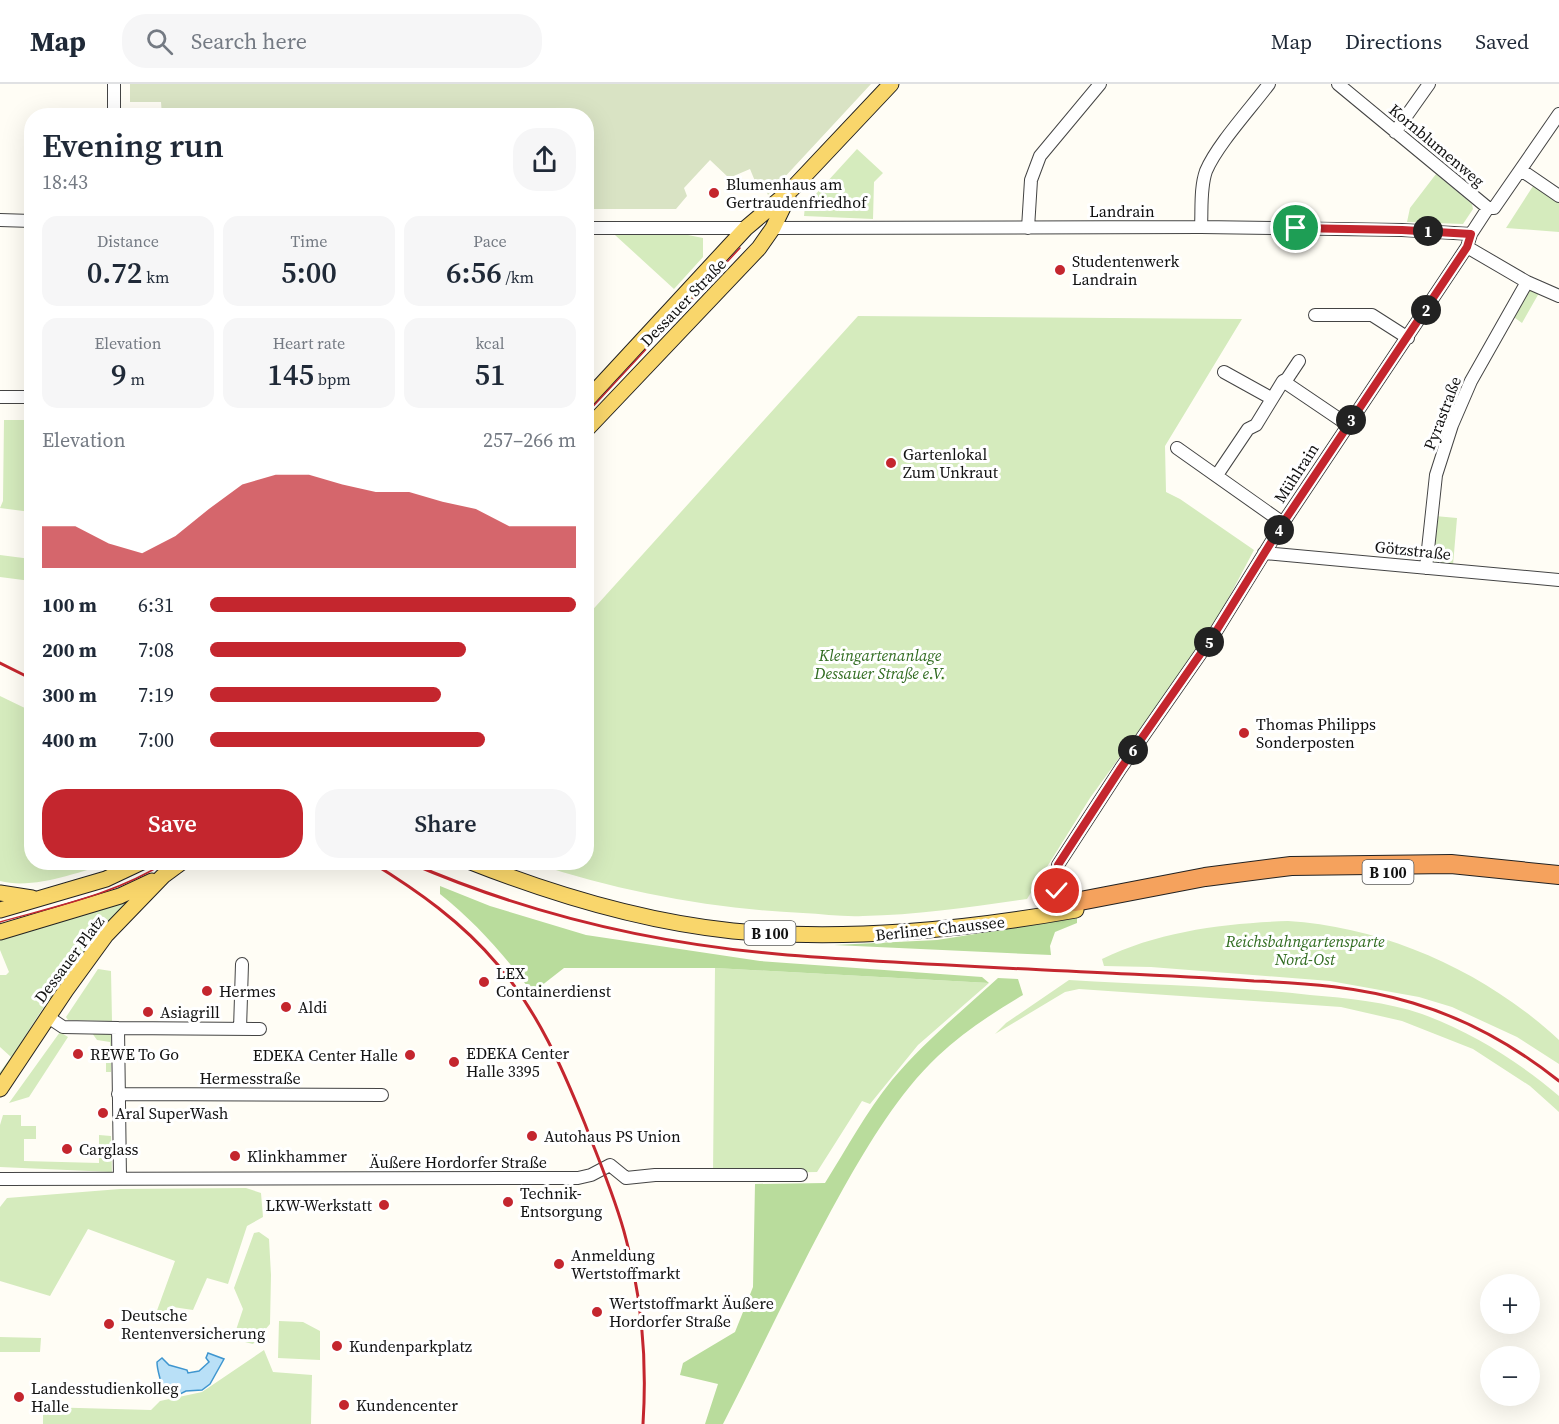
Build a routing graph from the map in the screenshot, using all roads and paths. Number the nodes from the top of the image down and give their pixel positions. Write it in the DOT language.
graph roads {
  1 [pos="114,84"];
  2 [pos="891,84"];
  3 [pos="1100,84"];
  4 [pos="1269,84"];
  5 [pos="1338,84"];
  6 [pos="1429,84"];
  7 [pos="114,108"];
  8 [pos="1559,114"];
  9 [pos="1395,132"];
  10 [pos="1521,170"];
  11 [pos="792,189"];
  12 [pos="1559,196"];
  13 [pos="1488,208"];
  14 [pos="0,220"];
  15 [pos="24,221"];
  16 [pos="1201,227"];
  17 [pos="594,228"];
  18 [pos="746,228"];
  19 [pos="773,228"];
  20 [pos="1028,228"];
  21 [pos="1471,234"];
  22 [pos="1467,247"];
  23 [pos="751,256"];
  24 [pos="1527,282"];
  25 [pos="1559,296"];
  26 [pos="1315,315"];
  27 [pos="1408,338"];
  28 [pos="1299,361"];
  29 [pos="1224,372"];
  30 [pos="1283,381"];
  31 [pos="594,392"];
  32 [pos="0,397"];
  33 [pos="24,398"];
  34 [pos="1271,399"];
  35 [pos="594,422"];
  36 [pos="1348,425"];
  37 [pos="1177,448"];
  38 [pos="1217,475"];
  39 [pos="1283,523"];
  40 [pos="1264,553"];
  41 [pos="1426,568"];
  42 [pos="1559,580"];
  43 [pos="125,870"];
  44 [pos="171,870"];
  45 [pos="493,870"];
  46 [pos="516,870"];
  47 [pos="1559,875"];
  48 [pos="163,876"];
  49 [pos="1559,884"];
  50 [pos="1057,891"];
  51 [pos="0,893"];
  52 [pos="41,898"];
  53 [pos="1076,906"];
  54 [pos="0,910"];
  55 [pos="0,932"];
  56 [pos="242,964"];
  57 [pos="48,1017"];
  58 [pos="118,1028"];
  59 [pos="240,1029"];
  60 [pos="260,1029"];
  61 [pos="0,1089"];
  62 [pos="118,1094"];
  63 [pos="382,1095"];
  64 [pos="801,1175"];
  65 [pos="120,1178"];
  66 [pos="6,1179"];
  67 [pos="0,1187"];
  1 -- 7 [label="street"];
  2 -- 11 [label="main road, Dessauer Straße"];
  3 -- 20 [label="street"];
  4 -- 16 [label="street"];
  5 -- 9 [label="street, Kornblumenweg"];
  6 -- 9 [label="street"];
  8 -- 10 [label="street, Mühlrain"];
  9 -- 13 [label="street, Kornblumenweg"];
  10 -- 12 [label="street"];
  10 -- 13 [label="street, Mühlrain"];
  11 -- 18 [label="main road, Dessauer Straße"];
  11 -- 19 [label="main road, Dessauer Straße"];
  13 -- 21 [label="street, Mühlrain"];
  14 -- 15 [label="street"];
  16 -- 20 [label="street, Landrain"];
  16 -- 21 [label="street, Landrain"];
  17 -- 18 [label="street"];
  18 -- 19 [label="main road"];
  18 -- 23 [label="main road"];
  18 -- 31 [label="main road, Dessauer Straße"];
  19 -- 20 [label="street, Landrain"];
  19 -- 23 [label="main road, Dessauer Straße"];
  21 -- 22 [label="street, Mühlrain"];
  22 -- 24 [label="street"];
  22 -- 27 [label="street, Mühlrain"];
  23 -- 35 [label="main road, Dessauer Straße"];
  24 -- 25 [label="street"];
  24 -- 41 [label="street, Pyrastraße"];
  26 -- 27 [label="street"];
  27 -- 36 [label="street, Mühlrain"];
  28 -- 30 [label="street"];
  29 -- 34 [label="street"];
  30 -- 34 [label="street"];
  30 -- 36 [label="street"];
  32 -- 33 [label="street"];
  34 -- 38 [label="street"];
  36 -- 39 [label="street, Mühlrain"];
  37 -- 38 [label="street"];
  38 -- 39 [label="street"];
  39 -- 40 [label="street, Mühlrain"];
  40 -- 41 [label="street, Götzstraße"];
  40 -- 50 [label="street, Mühlrain"];
  41 -- 42 [label="street, Götzstraße"];
  43 -- 52 [label="main road"];
  44 -- 48 [label="main road, Dessauer Platz"];
  45 -- 53 [label="main road, Berliner Chaussee / B 100"];
  46 -- 53 [label="main road, Berliner Chaussee / B 100"];
  47 -- 53 [label="highway, Berliner Chaussee / B 100"];
  48 -- 55 [label="main road"];
  48 -- 57 [label="main road, Dessauer Platz"];
  49 -- 53 [label="highway, Berliner Chaussee / B 100"];
  51 -- 52 [label="main road"];
  52 -- 54 [label="main road"];
  56 -- 59 [label="street"];
  57 -- 58 [label="street"];
  57 -- 61 [label="main road, Dessauer Platz"];
  58 -- 59 [label="street"];
  58 -- 62 [label="street"];
  59 -- 60 [label="street"];
  62 -- 63 [label="street, Hermesstraße"];
  62 -- 65 [label="street"];
  64 -- 65 [label="street, Äußere Hordorfer Straße"];
  65 -- 66 [label="street, Äußere Hordorfer Straße"];
  66 -- 67 [label="street"];
}
